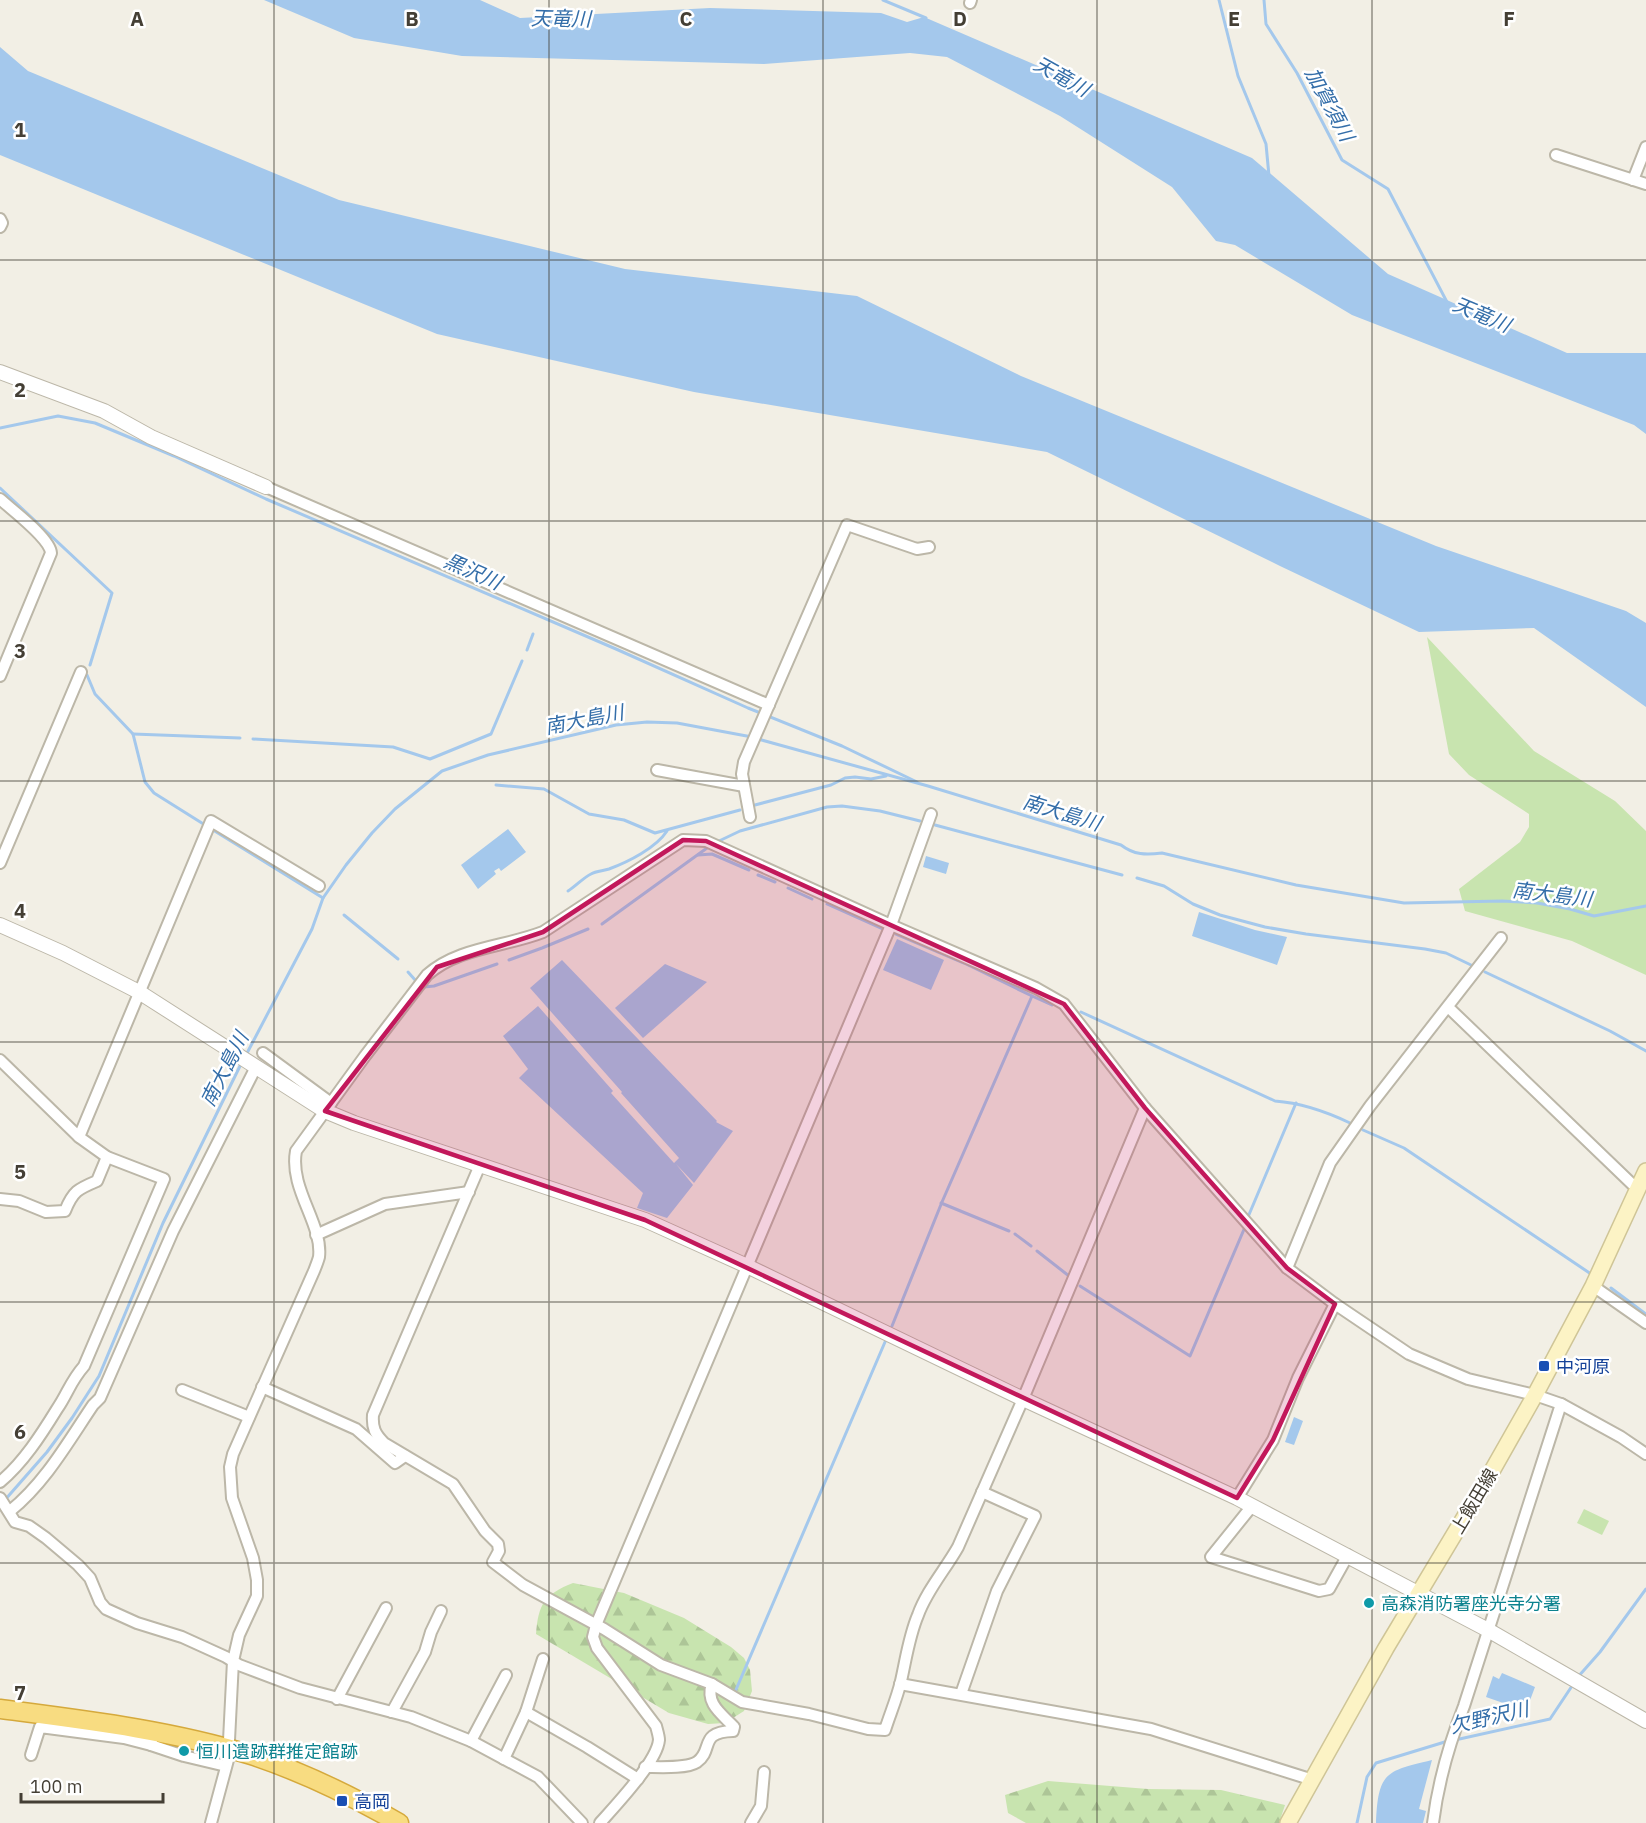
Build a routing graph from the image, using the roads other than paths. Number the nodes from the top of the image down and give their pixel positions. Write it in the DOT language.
graph roads {
  1 [pos="1646,147"];
  2 [pos="1556,155"];
  3 [pos="1634,180"];
  4 [pos="1646,184"];
  5 [pos="0,219"];
  6 [pos="0,227"];
  7 [pos="0,372"];
  8 [pos="266,487"];
  9 [pos="0,499"];
  10 [pos="929,547"];
  11 [pos="81,672"];
  12 [pos="0,676"];
  13 [pos="767,707"];
  14 [pos="657,770"];
  15 [pos="744,786"];
  16 [pos="931,814"];
  17 [pos="750,817"];
  18 [pos="0,863"];
  19 [pos="319,886"];
  20 [pos="0,925"];
  21 [pos="891,926"];
  22 [pos="1501,938"];
  23 [pos="139,992"];
  24 [pos="1448,1007"];
  25 [pos="262,1053"];
  26 [pos="0,1060"];
  27 [pos="255,1066"];
  28 [pos="328,1107"];
  29 [pos="1145,1108"];
  30 [pos="79,1137"];
  31 [pos="106,1157"];
  32 [pos="480,1165"];
  33 [pos="1646,1171"];
  34 [pos="1632,1184"];
  35 [pos="469,1192"];
  36 [pos="0,1199"];
  37 [pos="316,1235"];
  38 [pos="747,1266"];
  39 [pos="1287,1268"];
  40 [pos="1593,1286"];
  41 [pos="1335,1304"];
  42 [pos="1646,1323"];
  43 [pos="262,1387"];
  44 [pos="182,1390"];
  45 [pos="1534,1395"];
  46 [pos="1023,1398"];
  47 [pos="1561,1404"];
  48 [pos="249,1418"];
  49 [pos="1646,1454"];
  50 [pos="405,1456"];
  51 [pos="0,1482"];
  52 [pos="982,1492"];
  53 [pos="1237,1498"];
  54 [pos="5,1505"];
  55 [pos="1252,1506"];
  56 [pos="1348,1555"];
  57 [pos="1418,1594"];
  58 [pos="387,1608"];
  59 [pos="441,1611"];
  60 [pos="596,1625"];
  61 [pos="1488,1630"];
  62 [pos="543,1659"];
  63 [pos="233,1661"];
  64 [pos="506,1675"];
  65 [pos="712,1684"];
  66 [pos="900,1684"];
  67 [pos="962,1694"];
  68 [pos="337,1699"];
  69 [pos="0,1710"];
  70 [pos="393,1712"];
  71 [pos="526,1712"];
  72 [pos="1646,1721"];
  73 [pos="152,1738"];
  74 [pos="471,1742"];
  75 [pos="31,1755"];
  76 [pos="227,1757"];
  77 [pos="504,1760"];
  78 [pos="645,1767"];
  79 [pos="764,1772"];
  80 [pos="638,1779"];
  81 [pos="1312,1780"];
  82 [pos="211,1823"];
  83 [pos="399,1823"];
  84 [pos="582,1823"];
  85 [pos="600,1823"];
  86 [pos="751,1823"];
  87 [pos="1288,1823"];
  88 [pos="1433,1823"];
  1 -- 3 [label="street"];
  2 -- 3 [label="street"];
  3 -- 4 [label="street"];
  5 -- 6 [label="street"];
  7 -- 8 [label="street"];
  8 -- 13 [label="street"];
  9 -- 12 [label="street"];
  10 -- 13 [label="street"];
  11 -- 18 [label="street"];
  13 -- 15 [label="street"];
  14 -- 15 [label="street"];
  15 -- 17 [label="street"];
  16 -- 21 [label="street"];
  19 -- 23 [label="street"];
  20 -- 23 [label="street"];
  21 -- 28 [label="street"];
  21 -- 29 [label="street"];
  21 -- 38 [label="street"];
  22 -- 24 [label="street"];
  23 -- 27 [label="street"];
  23 -- 30 [label="street"];
  24 -- 34 [label="street"];
  24 -- 39 [label="street"];
  25 -- 28 [label="street"];
  26 -- 30 [label="street"];
  27 -- 28 [label="street"];
  27 -- 54 [label="street"];
  28 -- 32 [label="street"];
  28 -- 37 [label="street"];
  29 -- 39 [label="street"];
  29 -- 46 [label="street"];
  30 -- 31 [label="street"];
  31 -- 36 [label="street"];
  31 -- 51 [label="street"];
  32 -- 35 [label="street"];
  32 -- 38 [label="street"];
  33 -- 40 [label="main road, 上飯田線"];
  35 -- 37 [label="street"];
  35 -- 50 [label="street"];
  37 -- 43 [label="street"];
  38 -- 46 [label="street"];
  38 -- 60 [label="street"];
  39 -- 41 [label="street"];
  40 -- 42 [label="street"];
  40 -- 45 [label="main road, 上飯田線"];
  41 -- 45 [label="street"];
  41 -- 53 [label="street"];
  43 -- 48 [label="street"];
  43 -- 50 [label="street"];
  44 -- 48 [label="street"];
  45 -- 47 [label="street"];
  45 -- 57 [label="main road, 上飯田線"];
  46 -- 52 [label="street"];
  46 -- 53 [label="street"];
  47 -- 49 [label="street"];
  47 -- 61 [label="street"];
  48 -- 63 [label="street"];
  50 -- 60 [label="street"];
  52 -- 66 [label="street"];
  52 -- 67 [label="street"];
  53 -- 55 [label="street"];
  54 -- 63 [label="street"];
  55 -- 56 [label="street"];
  55 -- 56 [label="street"];
  56 -- 57 [label="street"];
  57 -- 61 [label="street"];
  57 -- 81 [label="main road, 上飯田線"];
  58 -- 68 [label="street"];
  59 -- 70 [label="street"];
  60 -- 65 [label="street"];
  60 -- 78 [label="street"];
  61 -- 72 [label="street"];
  61 -- 88 [label="street"];
  62 -- 71 [label="street"];
  63 -- 68 [label="street"];
  63 -- 76 [label="street"];
  64 -- 74 [label="street"];
  65 -- 66 [label="street"];
  65 -- 78 [label="street"];
  66 -- 67 [label="street"];
  67 -- 81 [label="street"];
  68 -- 70 [label="street"];
  69 -- 73 [label="highway"];
  70 -- 74 [label="street"];
  71 -- 77 [label="street"];
  71 -- 80 [label="street"];
  73 -- 75 [label="street"];
  73 -- 76 [label="highway"];
  74 -- 77 [label="street"];
  76 -- 82 [label="street"];
  76 -- 83 [label="highway"];
  77 -- 84 [label="street"];
  78 -- 80 [label="street"];
  79 -- 86 [label="street"];
  80 -- 85 [label="street"];
  81 -- 87 [label="main road, 上飯田線"];
}
